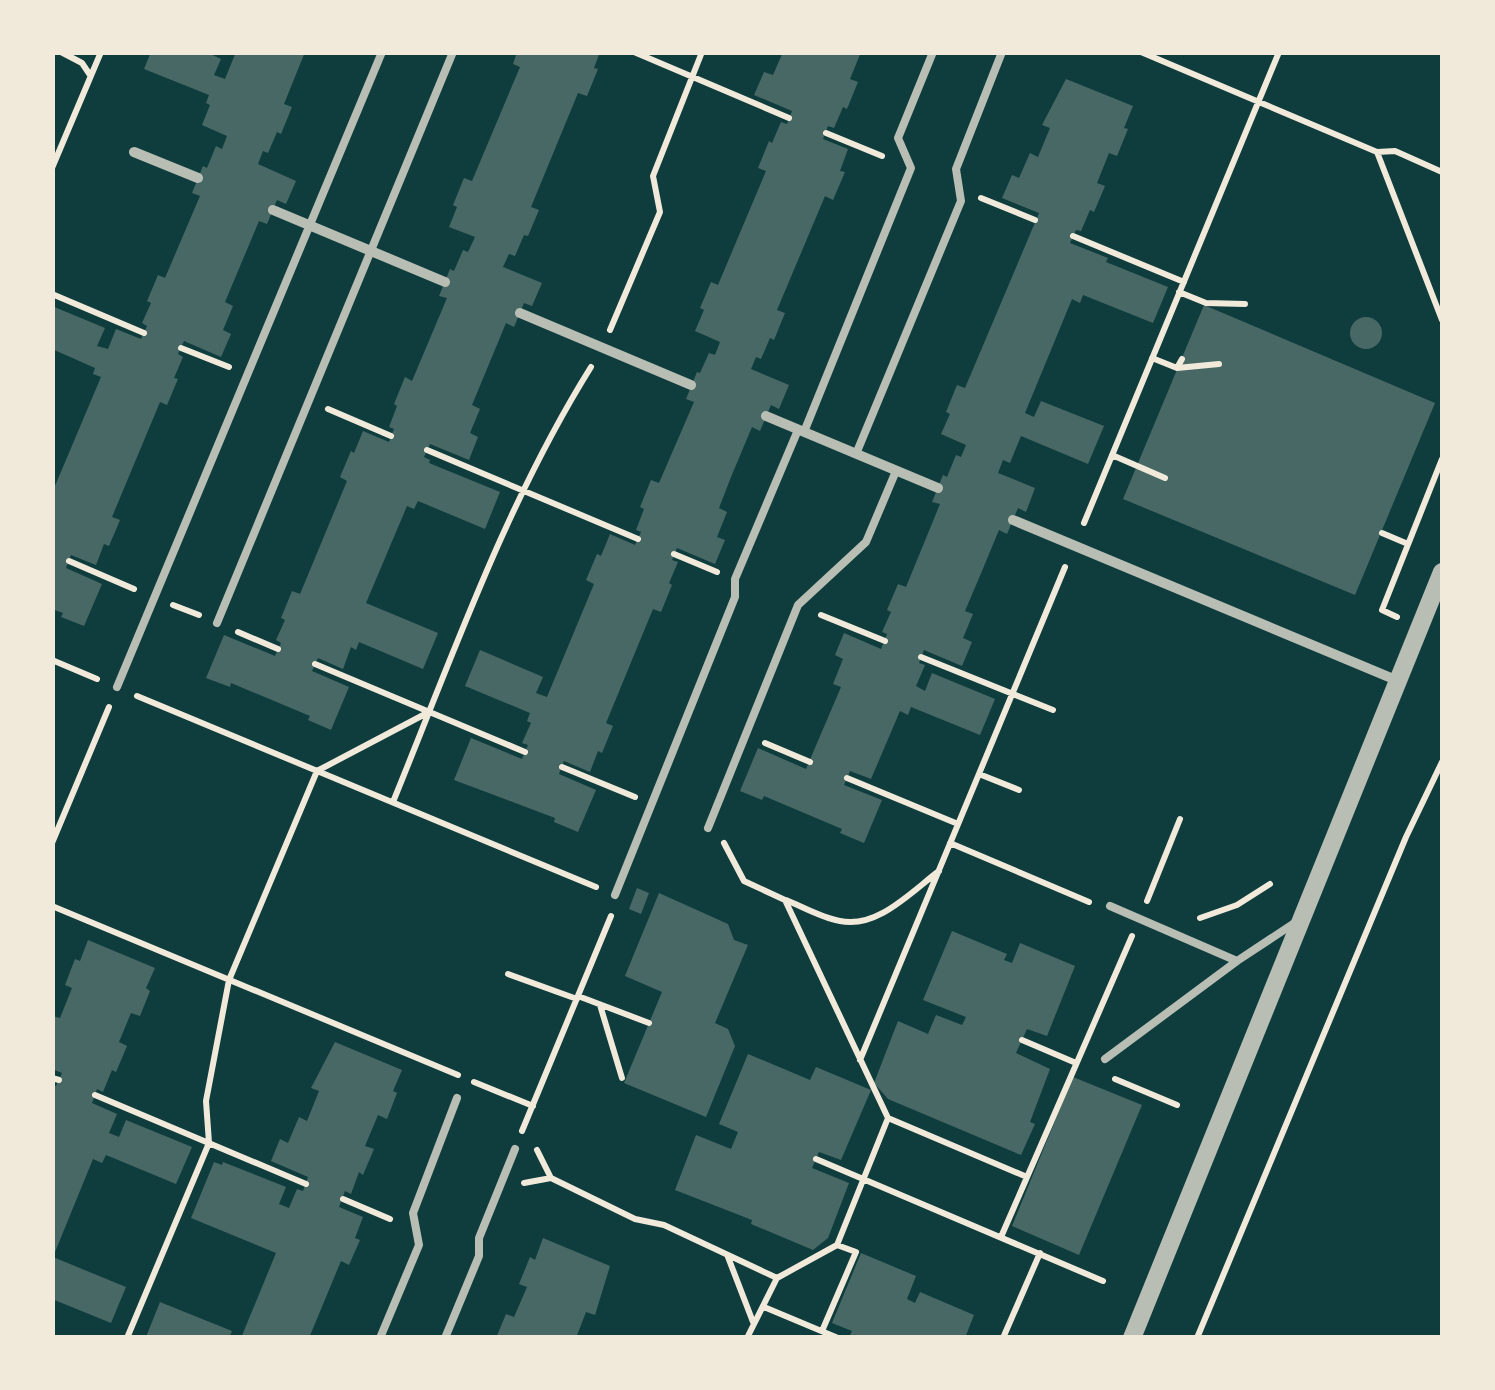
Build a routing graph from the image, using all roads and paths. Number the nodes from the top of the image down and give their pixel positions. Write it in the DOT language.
graph roads {
  1 [pos="60,52"];
  2 [pos="76,52"];
  3 [pos="101,52"];
  4 [pos="382,52"];
  5 [pos="453,52"];
  6 [pos="634,52"];
  7 [pos="702,52"];
  8 [pos="933,52"];
  9 [pos="1002,52"];
  10 [pos="1141,52"];
  11 [pos="82,64"];
  12 [pos="90,76"];
  13 [pos="692,76"];
  14 [pos="790,118"];
  15 [pos="134,152"];
  16 [pos="1377,152"];
  17 [pos="52,168"];
  18 [pos="1442,172"];
  19 [pos="198,178"];
  20 [pos="273,210"];
  21 [pos="310,225"];
  22 [pos="1073,236"];
  23 [pos="369,250"];
  24 [pos="445,282"];
  25 [pos="1184,282"];
  26 [pos="1179,292"];
  27 [pos="52,294"];
  28 [pos="1245,304"];
  29 [pos="520,314"];
  30 [pos="1442,320"];
  31 [pos="144,333"];
  32 [pos="603,348"];
  33 [pos="1152,358"];
  34 [pos="1182,359"];
  35 [pos="1219,364"];
  36 [pos="1178,368"];
  37 [pos="691,385"];
  38 [pos="766,416"];
  39 [pos="800,431"];
  40 [pos="427,450"];
  41 [pos="856,454"];
  42 [pos="1112,456"];
  43 [pos="1442,459"];
  44 [pos="896,471"];
  45 [pos="1165,478"];
  46 [pos="938,488"];
  47 [pos="521,492"];
  48 [pos="1012,520"];
  49 [pos="1382,533"];
  50 [pos="638,539"];
  51 [pos="1408,544"];
  52 [pos="1442,572"];
  53 [pos="1382,610"];
  54 [pos="217,623"];
  55 [pos="922,656"];
  56 [pos="52,660"];
  57 [pos="315,664"];
  58 [pos="1396,680"];
  59 [pos="117,687"];
  60 [pos="1053,710"];
  61 [pos="430,712"];
  62 [pos="745,735"];
  63 [pos="525,752"];
  64 [pos="810,762"];
  65 [pos="1442,762"];
  66 [pos="317,770"];
  67 [pos="979,774"];
  68 [pos="847,778"];
  69 [pos="1018,790"];
  70 [pos="393,802"];
  71 [pos="1180,819"];
  72 [pos="958,824"];
  73 [pos="708,828"];
  74 [pos="52,843"];
  75 [pos="950,843"];
  76 [pos="939,871"];
  77 [pos="1270,884"];
  78 [pos="615,895"];
  79 [pos="785,900"];
  80 [pos="52,906"];
  81 [pos="1110,906"];
  82 [pos="1140,918"];
  83 [pos="1300,919"];
  84 [pos="1169,930"];
  85 [pos="1237,961"];
  86 [pos="508,974"];
  87 [pos="229,980"];
  88 [pos="577,998"];
  89 [pos="600,1006"];
  90 [pos="649,1023"];
  91 [pos="1105,1059"];
  92 [pos="622,1078"];
  93 [pos="95,1096"];
  94 [pos="457,1098"];
  95 [pos="533,1106"];
  96 [pos="888,1118"];
  97 [pos="525,1124"];
  98 [pos="209,1143"];
  99 [pos="514,1149"];
  100 [pos="816,1159"];
  101 [pos="1026,1177"];
  102 [pos="863,1179"];
  103 [pos="306,1184"];
  104 [pos="1001,1237"];
  105 [pos="837,1244"];
  106 [pos="1040,1253"];
  107 [pos="728,1256"];
  108 [pos="776,1278"];
  109 [pos="1103,1281"];
  110 [pos="764,1306"];
  111 [pos="753,1322"];
  112 [pos="822,1331"];
  113 [pos="127,1338"];
  114 [pos="380,1338"];
  115 [pos="445,1338"];
  116 [pos="747,1338"];
  117 [pos="838,1338"];
  118 [pos="1002,1338"];
  119 [pos="1132,1338"];
  120 [pos="1196,1338"];
  1 -- 11 [label="path"];
  2 -- 11 [label="path"];
  3 -- 12 [label="path"];
  4 -- 21 [label="lane"];
  5 -- 23 [label="lane"];
  6 -- 13 [label="path"];
  7 -- 13 [label="path"];
  8 -- 39 [label="lane"];
  9 -- 41 [label="lane"];
  10 -- 16 [label="path"];
  11 -- 12 [label="path"];
  12 -- 17 [label="path"];
  13 -- 14 [label="path"];
  13 -- 32 [label="path"];
  15 -- 19 [label="street"];
  16 -- 18 [label="path"];
  16 -- 30 [label="path"];
  20 -- 21 [label="street"];
  21 -- 23 [label="street"];
  21 -- 59 [label="lane"];
  22 -- 25 [label="path"];
  23 -- 24 [label="street"];
  23 -- 54 [label="lane"];
  26 -- 28 [label="path"];
  27 -- 31 [label="path"];
  29 -- 32 [label="street"];
  32 -- 37 [label="street"];
  32 -- 47 [label="path"];
  33 -- 36 [label="path"];
  34 -- 36 [label="path"];
  35 -- 36 [label="path"];
  38 -- 39 [label="street"];
  39 -- 41 [label="street"];
  39 -- 78 [label="lane"];
  40 -- 47 [label="path"];
  41 -- 44 [label="street"];
  42 -- 45 [label="path"];
  43 -- 51 [label="path"];
  44 -- 46 [label="street"];
  44 -- 62 [label="lane"];
  47 -- 50 [label="path"];
  47 -- 61 [label="path"];
  48 -- 58 [label="street"];
  49 -- 51 [label="path"];
  51 -- 53 [label="path"];
  52 -- 58 [label="street"];
  55 -- 60 [label="path"];
  56 -- 59 [label="path"];
  57 -- 61 [label="path"];
  58 -- 83 [label="street"];
  59 -- 66 [label="path"];
  59 -- 74 [label="path"];
  61 -- 63 [label="path"];
  61 -- 66 [label="path"];
  61 -- 70 [label="path"];
  62 -- 64 [label="path"];
  62 -- 73 [label="lane"];
  65 -- 120 [label="path"];
  66 -- 70 [label="path"];
  66 -- 87 [label="path"];
  67 -- 69 [label="path"];
  68 -- 72 [label="path"];
  70 -- 78 [label="path"];
  71 -- 82 [label="path"];
  73 -- 79 [label="path"];
  75 -- 81 [label="path"];
  76 -- 79 [label="path"];
  77 -- 84 [label="path"];
  78 -- 88 [label="path"];
  79 -- 96 [label="path"];
  80 -- 87 [label="path"];
  81 -- 82 [label="lane"];
  82 -- 84 [label="lane"];
  82 -- 101 [label="path"];
  83 -- 85 [label="lane"];
  83 -- 119 [label="street"];
  84 -- 85 [label="lane"];
  85 -- 91 [label="lane"];
  86 -- 88 [label="path"];
  87 -- 95 [label="path"];
  87 -- 98 [label="path"];
  88 -- 89 [label="path"];
  88 -- 95 [label="path"];
  89 -- 90 [label="path"];
  89 -- 92 [label="path"];
  93 -- 98 [label="path"];
  94 -- 114 [label="lane"];
  95 -- 97 [label="path"];
  96 -- 101 [label="path"];
  96 -- 102 [label="path"];
  97 -- 99 [label="path"];
  97 -- 107 [label="path"];
  98 -- 103 [label="path"];
  98 -- 113 [label="path"];
  99 -- 115 [label="lane"];
  100 -- 102 [label="path"];
  101 -- 104 [label="path"];
  102 -- 104 [label="path"];
  102 -- 105 [label="path"];
  104 -- 106 [label="path"];
  105 -- 108 [label="path"];
  105 -- 112 [label="path"];
  106 -- 109 [label="path"];
  106 -- 118 [label="path"];
  107 -- 108 [label="path"];
  107 -- 111 [label="path"];
  108 -- 110 [label="path"];
  110 -- 111 [label="path"];
  110 -- 112 [label="path"];
  111 -- 116 [label="path"];
  112 -- 117 [label="path"];
}
